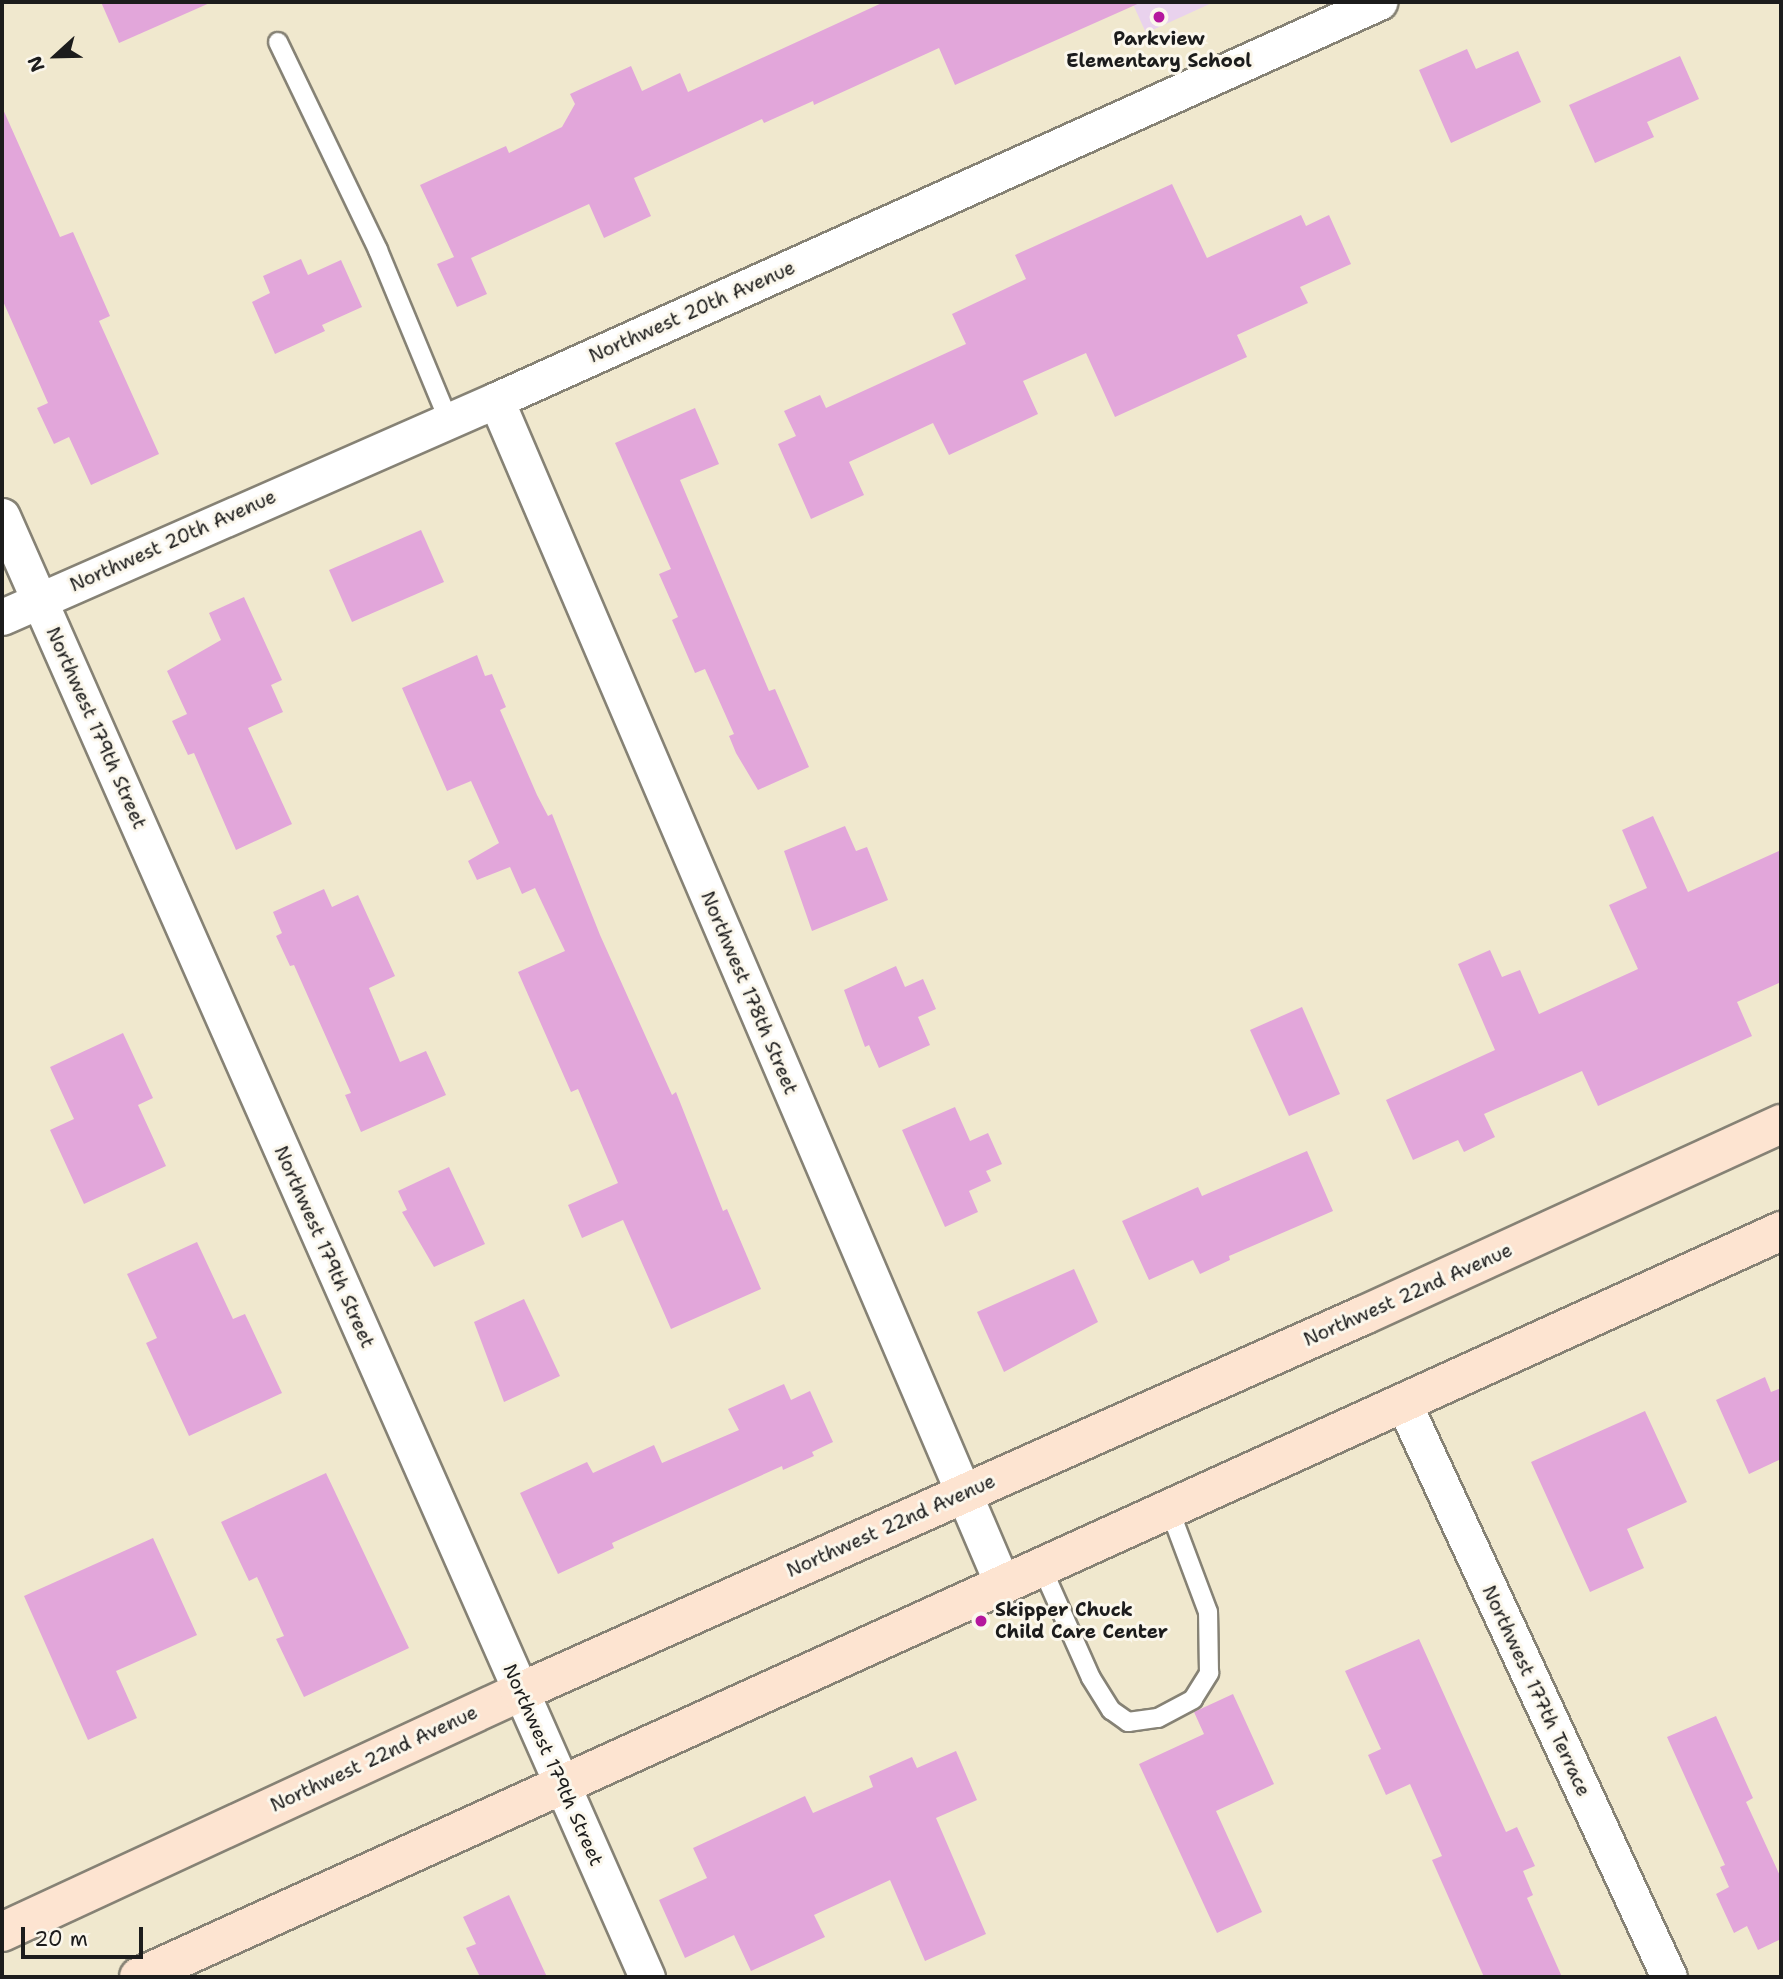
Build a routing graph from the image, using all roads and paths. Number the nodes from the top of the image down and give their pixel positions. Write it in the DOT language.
graph roads {
  1 [pos="1379,2"];
  2 [pos="278,43"];
  3 [pos="496,400"];
  4 [pos="449,421"];
  5 [pos="2,516"];
  6 [pos="40,600"];
  7 [pos="2,617"];
  8 [pos="1781,1124"];
  9 [pos="1781,1231"];
  10 [pos="1404,1404"];
  11 [pos="963,1493"];
  12 [pos="1170,1510"];
  13 [pos="1042,1568"];
  14 [pos="1003,1585"];
  15 [pos="520,1692"];
  16 [pos="563,1782"];
  17 [pos="2,1932"];
  18 [pos="139,1977"];
  19 [pos="648,1977"];
  20 [pos="1669,1977"];
  1 -- 3 [label="street, Northwest 20th Avenue"];
  2 -- 4 [label="lane"];
  3 -- 4 [label="street, Northwest 20th Avenue"];
  3 -- 11 [label="street, Northwest 178th Street"];
  4 -- 6 [label="street, Northwest 20th Avenue"];
  5 -- 6 [label="street, Northwest 179th Street"];
  6 -- 7 [label="street, Northwest 20th Avenue"];
  6 -- 15 [label="street, Northwest 179th Street"];
  8 -- 11 [label="main road, Northwest 22nd Avenue"];
  9 -- 10 [label="main road"];
  10 -- 12 [label="main road"];
  10 -- 20 [label="street, Northwest 177th Terrace"];
  11 -- 14 [label="street, Northwest 178th Street"];
  11 -- 15 [label="main road, Northwest 22nd Avenue"];
  12 -- 13 [label="main road"];
  12 -- 13 [label="lane"];
  13 -- 14 [label="main road"];
  14 -- 16 [label="main road"];
  15 -- 16 [label="street, Northwest 179th Street"];
  15 -- 17 [label="main road, Northwest 22nd Avenue"];
  16 -- 18 [label="main road"];
  16 -- 19 [label="street, Northwest 179th Street"];
}
